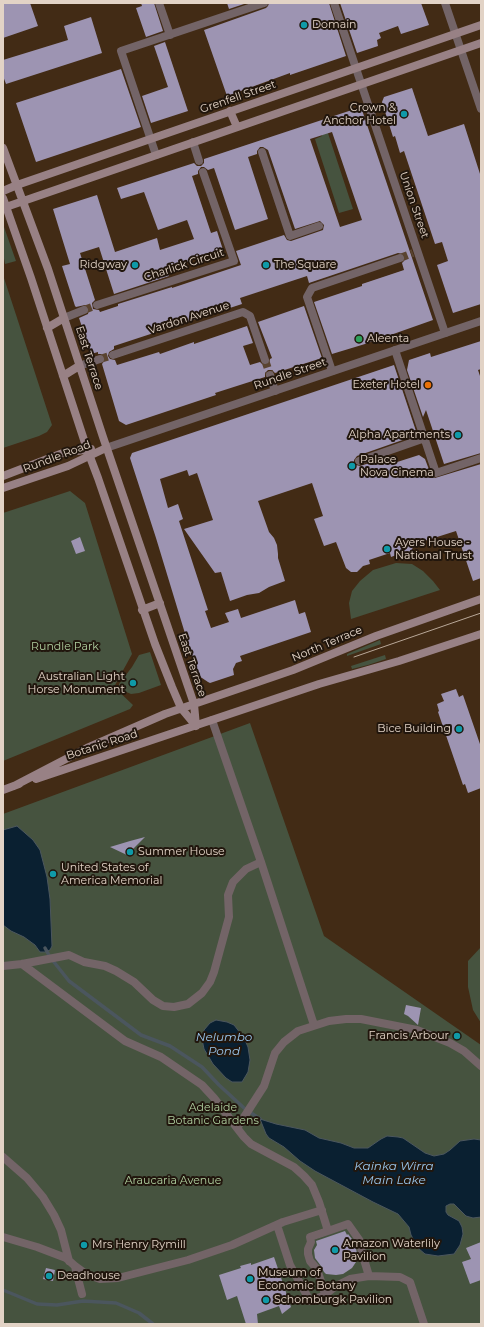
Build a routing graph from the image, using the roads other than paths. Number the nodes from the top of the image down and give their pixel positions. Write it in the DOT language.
graph roads {
  1 [pos="159,3"];
  2 [pos="264,3"];
  3 [pos="334,3"];
  4 [pos="445,3"];
  5 [pos="481,25"];
  6 [pos="455,34"];
  7 [pos="170,35"];
  8 [pos="481,43"];
  9 [pos="461,50"];
  10 [pos="356,68"];
  11 [pos="362,84"];
  12 [pos="481,109"];
  13 [pos="230,112"];
  14 [pos="237,127"];
  15 [pos="150,139"];
  16 [pos="193,142"];
  17 [pos="3,148"];
  18 [pos="262,152"];
  19 [pos="156,155"];
  20 [pos="199,161"];
  21 [pos="203,172"];
  22 [pos="17,185"];
  23 [pos="3,191"];
  24 [pos="3,198"];
  25 [pos="23,201"];
  26 [pos="6,207"];
  27 [pos="319,226"];
  28 [pos="400,258"];
  29 [pos="97,305"];
  30 [pos="84,310"];
  31 [pos="64,318"];
  32 [pos="481,321"];
  33 [pos="48,328"];
  34 [pos="445,333"];
  35 [pos="395,350"];
  36 [pos="113,355"];
  37 [pos="100,359"];
  38 [pos="265,360"];
  39 [pos="79,366"];
  40 [pos="332,371"];
  41 [pos="270,375"];
  42 [pos="63,376"];
  43 [pos="275,390"];
  44 [pos="425,438"];
  45 [pos="106,448"];
  46 [pos="88,453"];
  47 [pos="481,458"];
  48 [pos="359,461"];
  49 [pos="3,476"];
  50 [pos="3,488"];
  51 [pos="481,599"];
  52 [pos="160,603"];
  53 [pos="142,610"];
  54 [pos="481,634"];
  55 [pos="194,704"];
  56 [pos="182,708"];
  57 [pos="212,720"];
  58 [pos="196,726"];
  59 [pos="14,786"];
  60 [pos="3,790"];
  61 [pos="261,862"];
  62 [pos="22,964"];
  63 [pos="3,966"];
  64 [pos="313,1022"];
  65 [pos="481,1066"];
  66 [pos="237,1128"];
  67 [pos="3,1157"];
  68 [pos="322,1210"];
  69 [pos="277,1225"];
  70 [pos="328,1231"];
  71 [pos="3,1237"];
  72 [pos="72,1264"];
  73 [pos="369,1276"];
  74 [pos="82,1294"];
  75 [pos="325,1294"];
  76 [pos="424,1324"];
  1 -- 7 [label="street"];
  2 -- 7 [label="street"];
  3 -- 10 [label="street, Union Street"];
  4 -- 6 [label="street"];
  5 -- 6 [label="main road, Grenfell Street"];
  6 -- 9 [label="street"];
  6 -- 10 [label="main road, Grenfell Street"];
  7 -- 15 [label="street"];
  8 -- 9 [label="main road"];
  9 -- 11 [label="main road"];
  9 -- 12 [label="street"];
  10 -- 11 [label="street, Union Street"];
  10 -- 13 [label="main road, Grenfell Street"];
  11 -- 14 [label="main road"];
  11 -- 34 [label="street, Union Street"];
  13 -- 14 [label="main road"];
  13 -- 15 [label="main road, Grenfell Street"];
  14 -- 16 [label="main road"];
  15 -- 19 [label="street"];
  15 -- 22 [label="main road, Grenfell Street"];
  16 -- 19 [label="main road"];
  16 -- 20 [label="street"];
  17 -- 22 [label="main road, East Terrace"];
  18 -- 27 [label="street"];
  19 -- 25 [label="main road"];
  21 -- 29 [label="street, Charlick Circuit"];
  22 -- 23 [label="main road, Grenfell Street"];
  22 -- 25 [label="main road, East Terrace"];
  24 -- 26 [label="main road"];
  25 -- 26 [label="main road"];
  25 -- 31 [label="main road, East Terrace"];
  26 -- 33 [label="main road"];
  28 -- 40 [label="street"];
  30 -- 31 [label="street"];
  31 -- 33 [label="main road"];
  31 -- 39 [label="main road, East Terrace"];
  32 -- 34 [label="street, Rundle Street"];
  33 -- 42 [label="main road"];
  34 -- 35 [label="street, Rundle Street"];
  35 -- 40 [label="street, Rundle Street"];
  35 -- 44 [label="street"];
  36 -- 38 [label="street, Vardon Avenue"];
  37 -- 39 [label="street"];
  39 -- 42 [label="main road"];
  39 -- 45 [label="main road, East Terrace"];
  40 -- 43 [label="street, Rundle Street"];
  41 -- 43 [label="street"];
  42 -- 46 [label="main road"];
  43 -- 45 [label="street, Rundle Street"];
  44 -- 47 [label="street"];
  44 -- 48 [label="street"];
  45 -- 46 [label="main road, Rundle Road"];
  45 -- 52 [label="main road, East Terrace"];
  46 -- 49 [label="main road, Rundle Road"];
  46 -- 50 [label="main road, Rundle Road"];
  46 -- 53 [label="main road"];
  51 -- 55 [label="main road, North Terrace"];
  52 -- 53 [label="main road"];
  52 -- 55 [label="main road, East Terrace"];
  53 -- 56 [label="main road"];
  54 -- 57 [label="main road"];
  55 -- 56 [label="main road, North Terrace"];
  55 -- 58 [label="main road, East Terrace"];
  56 -- 58 [label="main road"];
  56 -- 59 [label="main road, Botanic Road"];
  57 -- 58 [label="main road"];
  57 -- 61 [label="street"];
  58 -- 59 [label="main road, Botanic Road"];
  59 -- 60 [label="main road, Botanic Road"];
  61 -- 62 [label="street"];
  61 -- 64 [label="street"];
  62 -- 63 [label="street"];
  62 -- 66 [label="street"];
  64 -- 65 [label="street"];
  64 -- 66 [label="street"];
  66 -- 68 [label="street"];
  67 -- 72 [label="street"];
  68 -- 69 [label="street"];
  68 -- 70 [label="street"];
  69 -- 72 [label="street"];
  69 -- 75 [label="street"];
  70 -- 73 [label="street"];
  70 -- 75 [label="street"];
  71 -- 72 [label="street"];
  72 -- 74 [label="street"];
  73 -- 75 [label="street"];
  73 -- 76 [label="street"];
}
